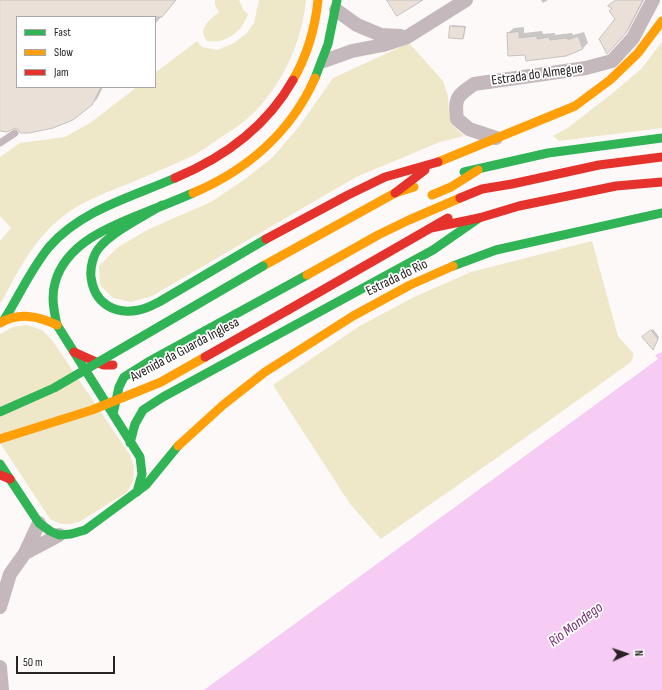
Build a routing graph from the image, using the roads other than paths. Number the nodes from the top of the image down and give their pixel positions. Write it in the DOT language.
graph roads {
  1 [pos="318,0"];
  2 [pos="466,0"];
  3 [pos="653,0"];
  4 [pos="336,5"];
  5 [pos="662,21"];
  6 [pos="407,37"];
  7 [pos="324,61"];
  8 [pos="15,133"];
  9 [pos="496,138"];
  10 [pos="662,138"];
  11 [pos="0,142"];
  12 [pos="662,157"];
  13 [pos="432,164"];
  14 [pos="478,170"];
  15 [pos="452,174"];
  16 [pos="662,182"];
  17 [pos="423,183"];
  18 [pos="512,184"];
  19 [pos="395,194"];
  20 [pos="484,198"];
  21 [pos="424,199"];
  22 [pos="162,206"];
  23 [pos="457,213"];
  24 [pos="662,213"];
  25 [pos="479,218"];
  26 [pos="431,228"];
  27 [pos="2,321"];
  28 [pos="57,325"];
  29 [pos="74,352"];
  30 [pos="124,362"];
  31 [pos="0,412"];
  32 [pos="113,414"];
  33 [pos="0,439"];
  34 [pos="181,442"];
  35 [pos="130,443"];
  36 [pos="162,450"];
  37 [pos="151,452"];
  38 [pos="137,453"];
  39 [pos="0,464"];
  40 [pos="0,475"];
  41 [pos="10,479"];
  42 [pos="137,492"];
  43 [pos="40,523"];
  44 [pos="59,535"];
  45 [pos="25,553"];
  46 [pos="0,607"];
  47 [pos="0,667"];
  48 [pos="2,690"];
  1 -- 27 [label="main road"];
  2 -- 6 [label="street"];
  3 -- 9 [label="street, Estrada do Almegue"];
  4 -- 6 [label="street"];
  4 -- 7 [label="main road"];
  5 -- 9 [label="main road"];
  6 -- 7 [label="street"];
  7 -- 22 [label="main road"];
  8 -- 11 [label="lane"];
  9 -- 13 [label="main road"];
  10 -- 14 [label="main road"];
  12 -- 18 [label="main road"];
  13 -- 19 [label="main road"];
  13 -- 22 [label="main road"];
  14 -- 15 [label="main road"];
  14 -- 21 [label="main road"];
  16 -- 25 [label="main road"];
  17 -- 19 [label="main road"];
  18 -- 20 [label="main road"];
  18 -- 32 [label="main road"];
  19 -- 31 [label="main road, bridge"];
  22 -- 28 [label="main road"];
  23 -- 26 [label="main road, Avenida da Guarda Inglesa"];
  24 -- 34 [label="main road, Estrada do Rio"];
  25 -- 26 [label="main road"];
  25 -- 35 [label="main road"];
  26 -- 33 [label="main road, Avenida da Guarda Inglesa, bridge"];
  27 -- 28 [label="main road"];
  28 -- 29 [label="main road"];
  29 -- 30 [label="main road"];
  29 -- 32 [label="main road"];
  32 -- 35 [label="main road"];
  34 -- 36 [label="main road, Estrada do Rio"];
  34 -- 42 [label="main road, Estrada do Rio"];
  35 -- 38 [label="main road"];
  37 -- 38 [label="main road"];
  38 -- 42 [label="main road"];
  39 -- 41 [label="main road"];
  40 -- 41 [label="main road"];
  41 -- 43 [label="main road"];
  42 -- 44 [label="main road, Estrada do Rio"];
  43 -- 44 [label="main road"];
  43 -- 45 [label="street"];
  44 -- 45 [label="street"];
  45 -- 46 [label="street"];
  47 -- 48 [label="street"];
}
